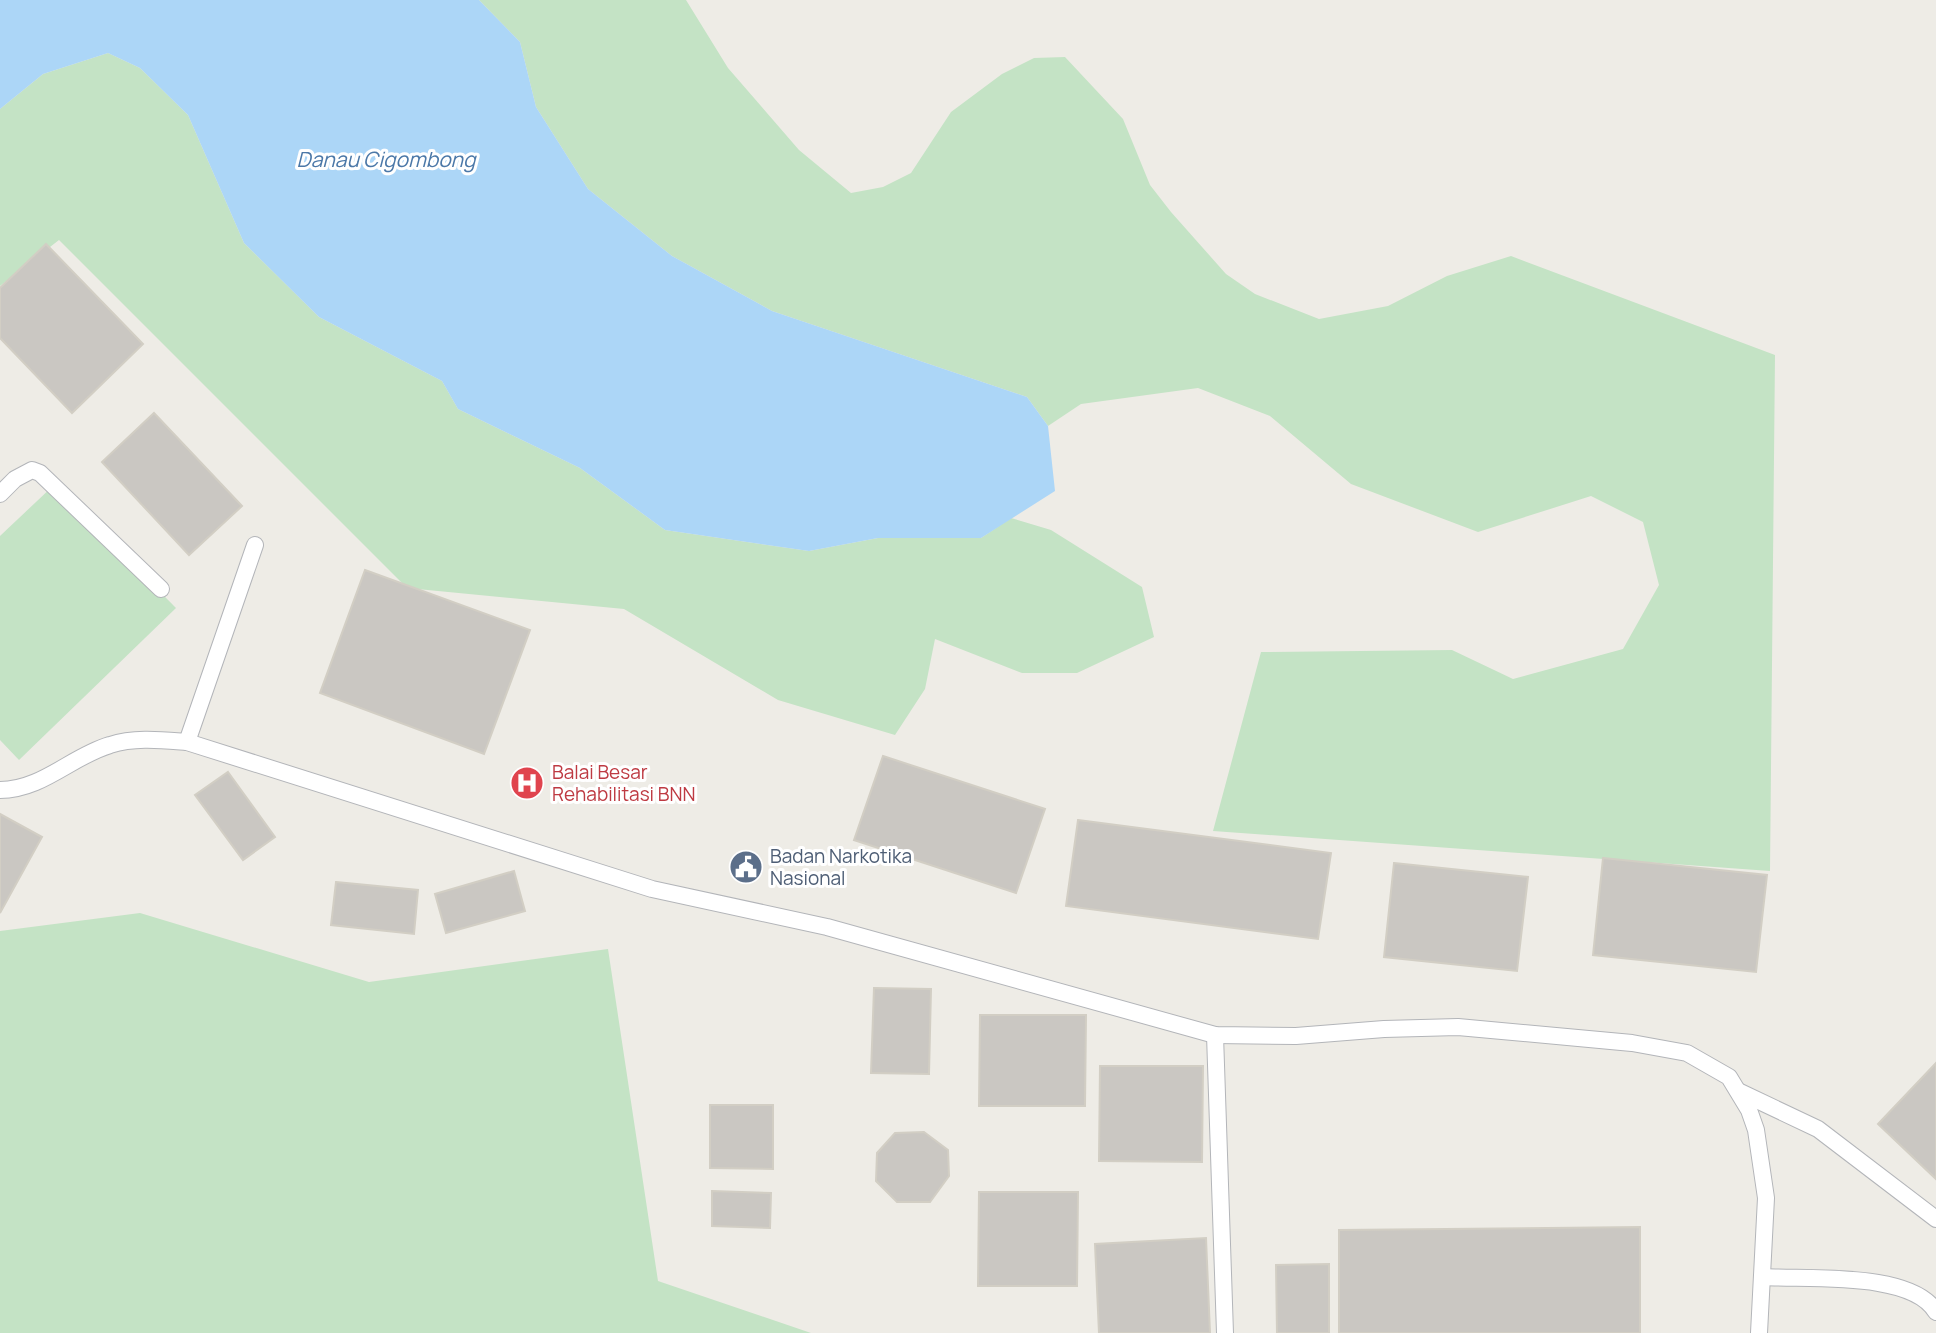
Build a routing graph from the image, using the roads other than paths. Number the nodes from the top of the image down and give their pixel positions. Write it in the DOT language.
graph roads {
  1 [pos="0,494"];
  2 [pos="255,545"];
  3 [pos="161,589"];
  4 [pos="187,742"];
  5 [pos="0,790"];
  6 [pos="1215,1035"];
  7 [pos="1740,1092"];
  8 [pos="1936,1219"];
  9 [pos="1764,1277"];
  10 [pos="1936,1312"];
  11 [pos="1225,1333"];
  12 [pos="1759,1333"];
  1 -- 3 [label="lane"];
  2 -- 4 [label="lane"];
  4 -- 5 [label="lane"];
  4 -- 6 [label="lane"];
  6 -- 7 [label="lane"];
  6 -- 11 [label="lane"];
  7 -- 8 [label="lane"];
  7 -- 9 [label="lane"];
  9 -- 10 [label="lane"];
  9 -- 12 [label="lane"];
}
